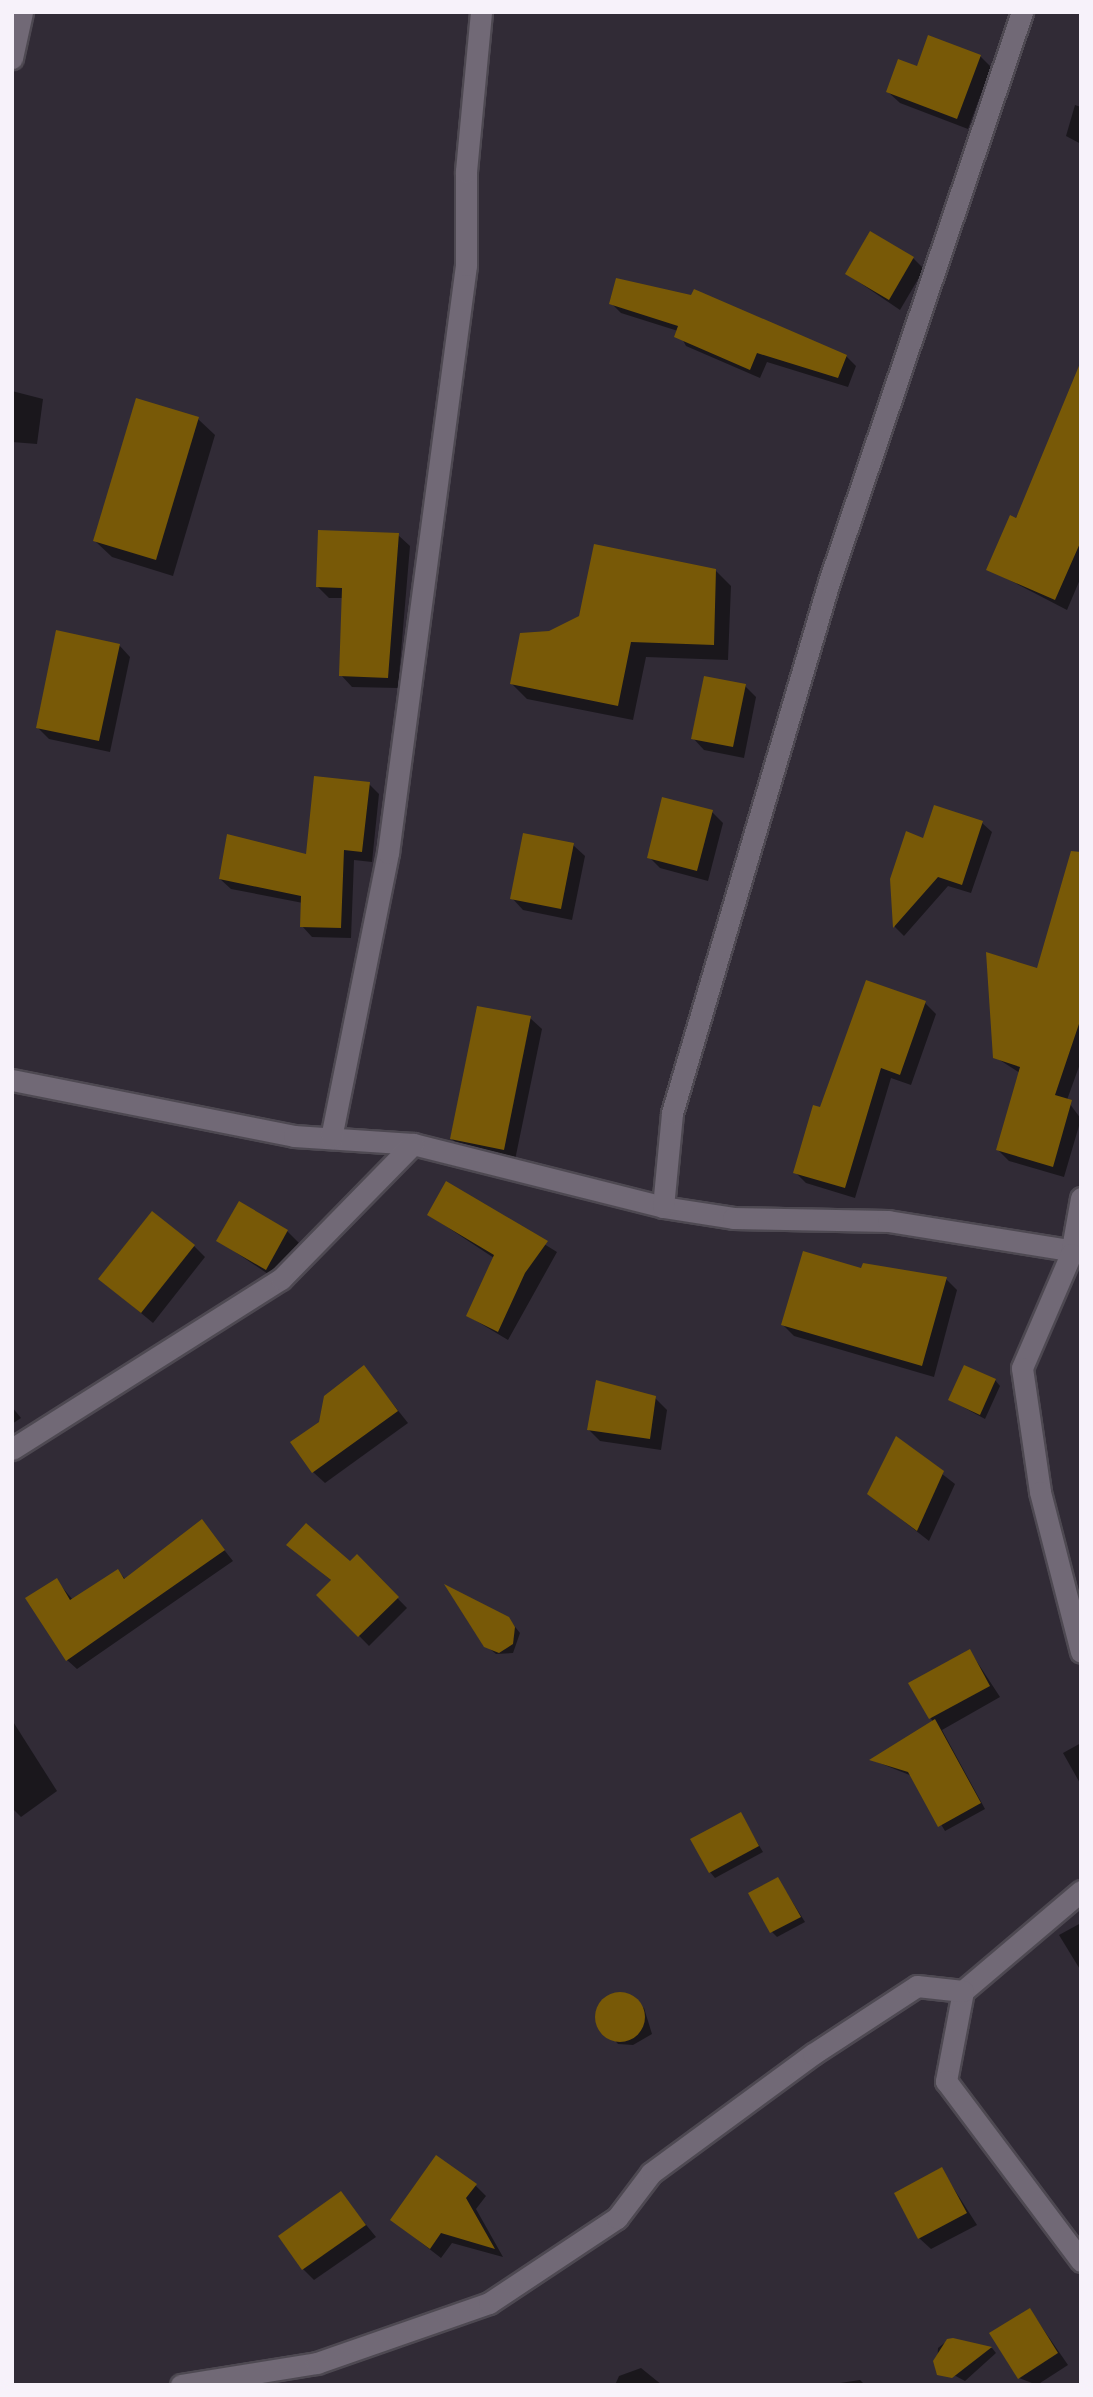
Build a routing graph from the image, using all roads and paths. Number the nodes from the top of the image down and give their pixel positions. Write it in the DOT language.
graph roads {
  1 [pos="22,12"];
  2 [pos="481,12"];
  3 [pos="1022,12"];
  4 [pos="12,58"];
  5 [pos="12,1080"];
  6 [pos="331,1138"];
  7 [pos="414,1144"];
  8 [pos="1081,1198"];
  9 [pos="663,1207"];
  10 [pos="1076,1253"];
  11 [pos="12,1449"];
  12 [pos="1081,1652"];
  13 [pos="1081,1891"];
  14 [pos="963,1991"];
  15 [pos="1081,2261"];
  16 [pos="181,2385"];
  1 -- 4 [label="street"];
  2 -- 6 [label="street"];
  3 -- 9 [label="street"];
  5 -- 6 [label="street"];
  6 -- 7 [label="street"];
  7 -- 9 [label="street"];
  7 -- 11 [label="street"];
  8 -- 10 [label="street"];
  9 -- 10 [label="street"];
  10 -- 12 [label="street"];
  13 -- 14 [label="street"];
  14 -- 15 [label="street"];
  14 -- 16 [label="street"];
}
